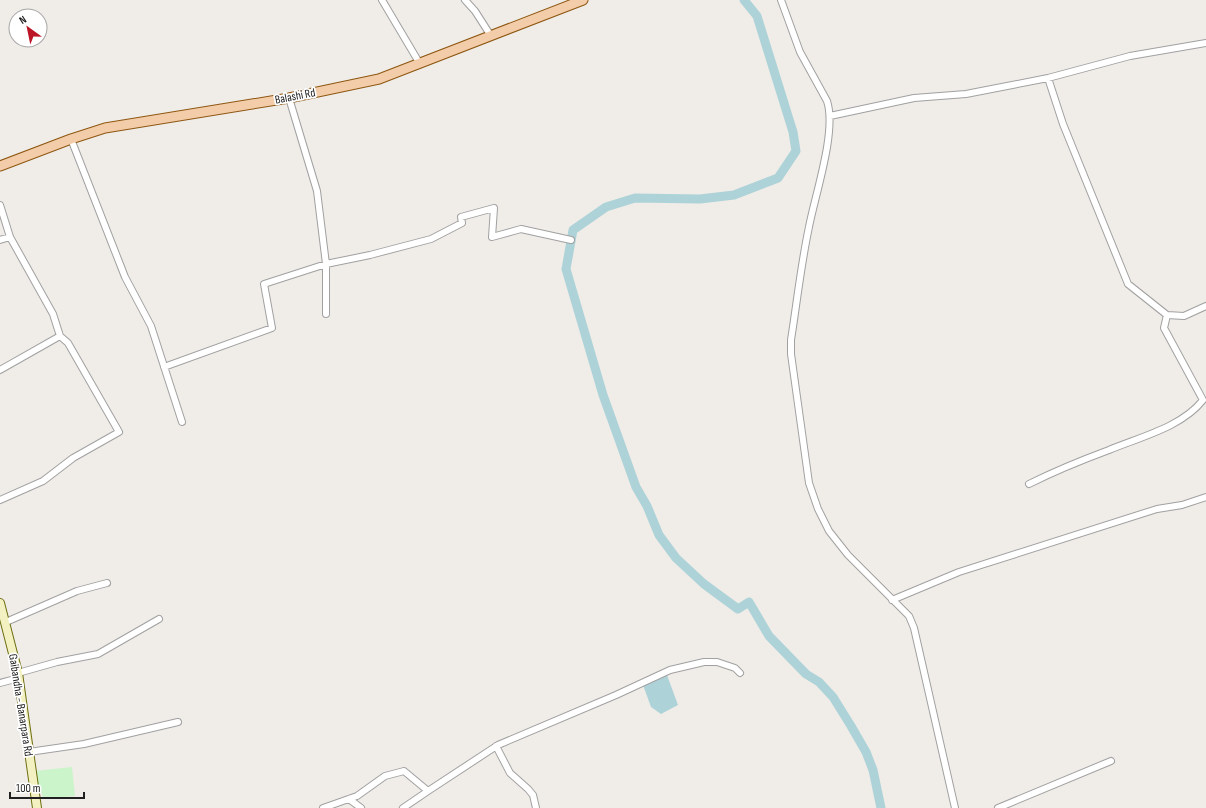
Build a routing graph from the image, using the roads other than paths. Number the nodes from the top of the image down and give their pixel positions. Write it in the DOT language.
graph roads {
  1 [pos="382,0"];
  2 [pos="465,0"];
  3 [pos="583,0"];
  4 [pos="781,0"];
  5 [pos="491,36"];
  6 [pos="1206,43"];
  7 [pos="420,64"];
  8 [pos="1048,78"];
  9 [pos="289,98"];
  10 [pos="830,116"];
  11 [pos="71,139"];
  12 [pos="0,166"];
  13 [pos="0,205"];
  14 [pos="10,237"];
  15 [pos="0,240"];
  16 [pos="571,240"];
  17 [pos="326,264"];
  18 [pos="1206,306"];
  19 [pos="326,314"];
  20 [pos="1167,315"];
  21 [pos="60,336"];
  22 [pos="164,367"];
  23 [pos="0,370"];
  24 [pos="182,422"];
  25 [pos="1029,484"];
  26 [pos="1206,497"];
  27 [pos="0,500"];
  28 [pos="107,583"];
  29 [pos="892,600"];
  30 [pos="0,604"];
  31 [pos="159,619"];
  32 [pos="6,622"];
  33 [pos="18,673"];
  34 [pos="740,673"];
  35 [pos="0,683"];
  36 [pos="178,722"];
  37 [pos="496,746"];
  38 [pos="29,752"];
  39 [pos="1111,761"];
  40 [pos="428,790"];
  41 [pos="349,799"];
  42 [pos="37,808"];
  43 [pos="323,808"];
  44 [pos="361,808"];
  45 [pos="402,808"];
  46 [pos="536,808"];
  47 [pos="955,808"];
  48 [pos="998,808"];
  1 -- 7 [label="street"];
  2 -- 5 [label="street"];
  3 -- 5 [label="main road, Balashi Rd"];
  4 -- 10 [label="street"];
  5 -- 7 [label="main road, Balashi Rd"];
  6 -- 8 [label="street"];
  7 -- 9 [label="main road, Balashi Rd"];
  8 -- 10 [label="street"];
  8 -- 20 [label="street"];
  9 -- 11 [label="main road, Balashi Rd"];
  9 -- 17 [label="street"];
  10 -- 29 [label="street"];
  11 -- 12 [label="main road, Balashi Rd"];
  11 -- 22 [label="street"];
  13 -- 14 [label="street"];
  14 -- 15 [label="street"];
  14 -- 21 [label="street"];
  16 -- 17 [label="street"];
  17 -- 19 [label="street"];
  17 -- 22 [label="street"];
  18 -- 20 [label="street"];
  20 -- 25 [label="street"];
  21 -- 23 [label="street"];
  21 -- 27 [label="street"];
  22 -- 24 [label="street"];
  26 -- 29 [label="street"];
  28 -- 32 [label="street"];
  29 -- 47 [label="street"];
  30 -- 32 [label="main road, Gaibandha - Banarpara Rd"];
  31 -- 33 [label="street"];
  32 -- 33 [label="main road, Gaibandha - Banarpara Rd"];
  33 -- 35 [label="street"];
  33 -- 38 [label="main road, Gaibandha - Banarpara Rd"];
  34 -- 37 [label="street"];
  36 -- 38 [label="street"];
  37 -- 40 [label="street"];
  37 -- 46 [label="street"];
  38 -- 42 [label="main road, Gaibandha - Banarpara Rd"];
  39 -- 48 [label="street"];
  40 -- 41 [label="street"];
  40 -- 45 [label="street"];
  41 -- 43 [label="street"];
  41 -- 44 [label="street"];
}
